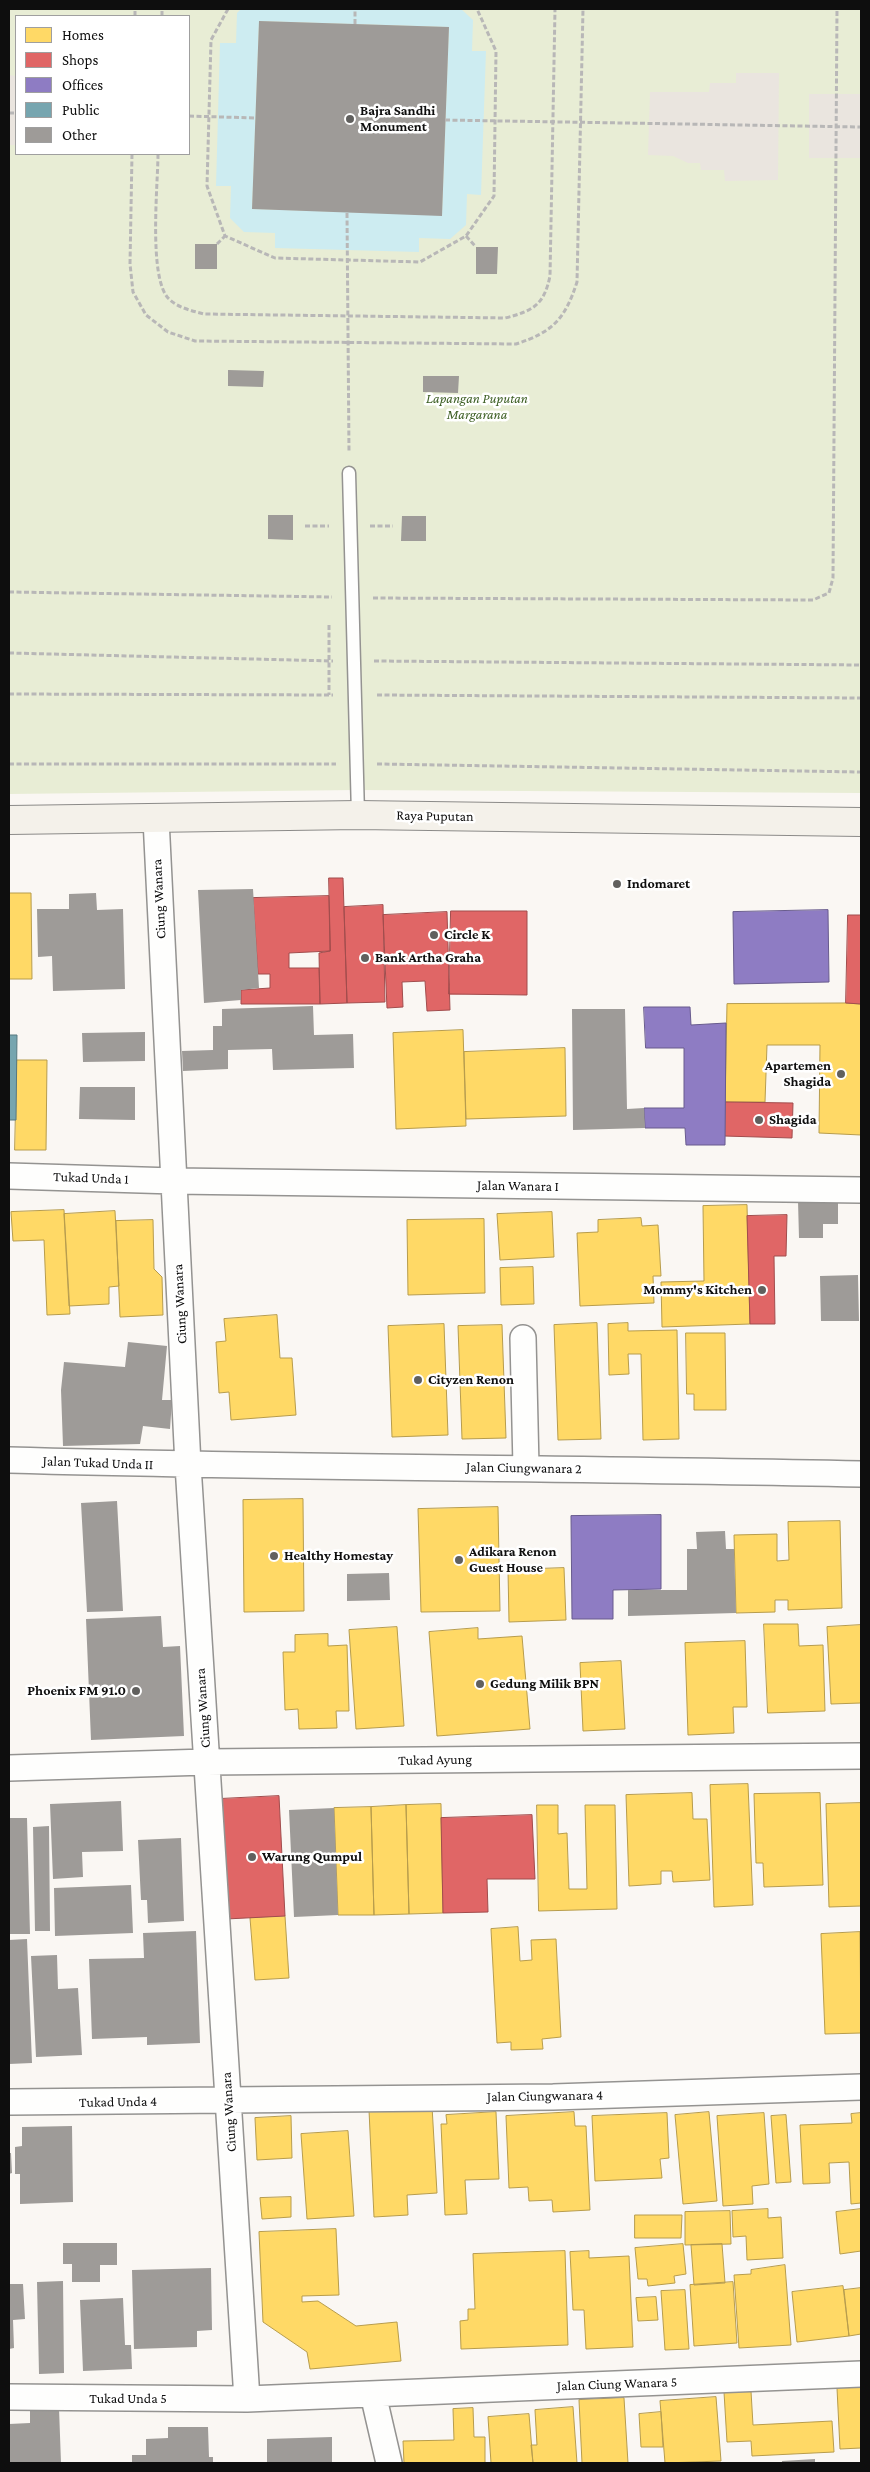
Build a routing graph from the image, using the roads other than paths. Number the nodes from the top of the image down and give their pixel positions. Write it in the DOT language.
graph roads {
  1 [pos="349,473"];
  2 [pos="358,815"];
  3 [pos="156,819"];
  4 [pos="9,820"];
  5 [pos="861,822"];
  6 [pos="9,1176"];
  7 [pos="174,1181"];
  8 [pos="861,1190"];
  9 [pos="523,1338"];
  10 [pos="9,1460"];
  11 [pos="188,1465"];
  12 [pos="526,1467"];
  13 [pos="861,1474"];
  14 [pos="861,1756"];
  15 [pos="206,1762"];
  16 [pos="9,1768"];
  17 [pos="861,2087"];
  18 [pos="228,2099"];
  19 [pos="9,2102"];
  20 [pos="861,2374"];
  21 [pos="373,2394"];
  22 [pos="9,2397"];
  23 [pos="247,2399"];
  24 [pos="389,2463"];
  1 -- 2 [label="lane"];
  2 -- 3 [label="main road, Raya Puputan"];
  2 -- 5 [label="main road, Raya Puputan"];
  3 -- 4 [label="main road, Raya Puputan"];
  3 -- 7 [label="street, Ciung Wanara"];
  6 -- 7 [label="street, Tukad Unda 1"];
  7 -- 8 [label="street, Jalan Wanara I"];
  7 -- 11 [label="street, Ciung Wanara"];
  9 -- 12 [label="street"];
  10 -- 11 [label="street, Jalan Tukad Unda II"];
  11 -- 12 [label="street, Jalan Ciungwanara 2"];
  11 -- 15 [label="street, Ciung Wanara"];
  12 -- 13 [label="street, Jalan Ciungwanara 2"];
  14 -- 15 [label="street, Tukad Ayung"];
  15 -- 16 [label="street, Tukad Ayung"];
  15 -- 18 [label="street, Ciung Wanara"];
  17 -- 18 [label="street, Jalan Ciungwanara 4"];
  18 -- 19 [label="street, Tukad Unda 4"];
  18 -- 23 [label="street, Ciung Wanara"];
  20 -- 21 [label="street, Jalan Ciung Wanara 5"];
  21 -- 23 [label="street"];
  21 -- 24 [label="street"];
  22 -- 23 [label="street, Tukad Unda 5"];
}
